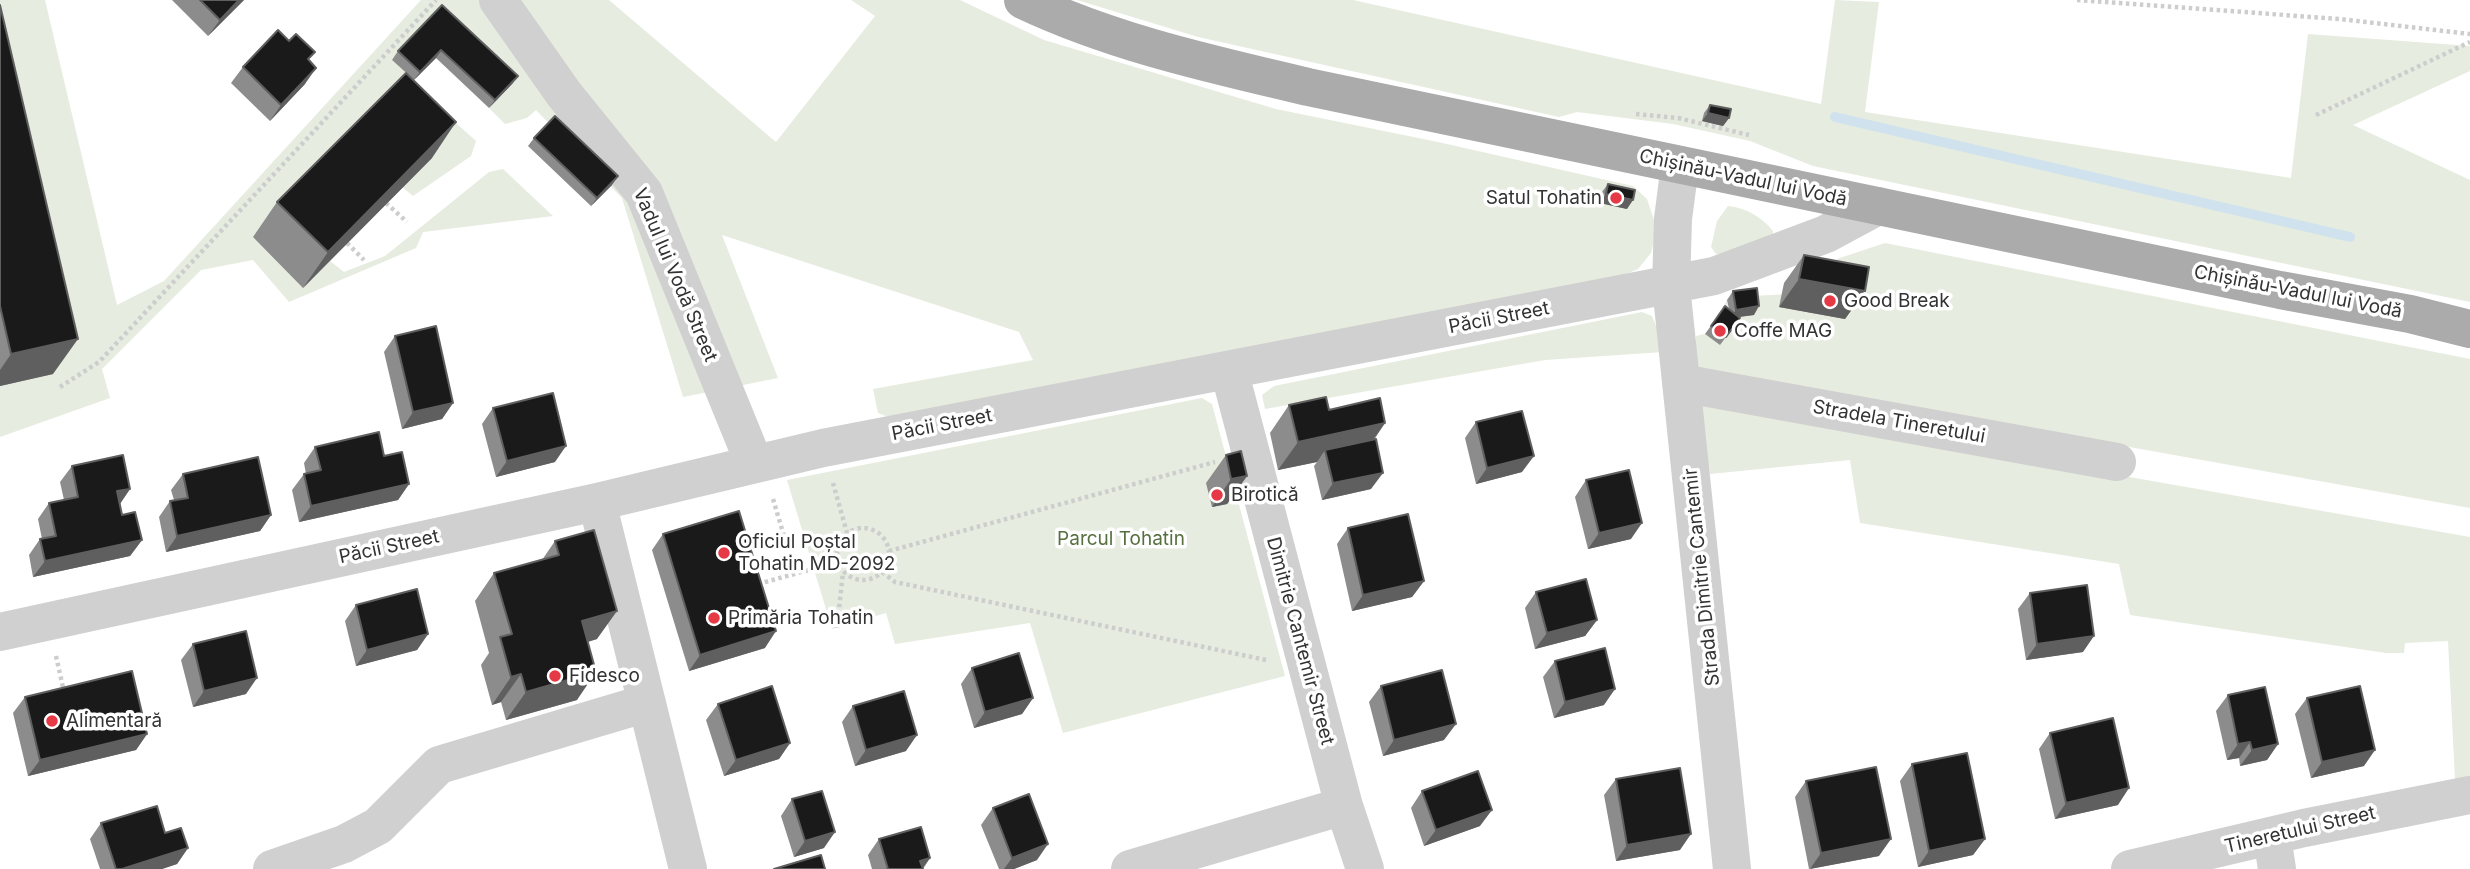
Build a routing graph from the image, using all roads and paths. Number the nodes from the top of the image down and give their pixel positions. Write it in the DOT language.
graph roads {
  1 [pos="436,0"];
  2 [pos="498,0"];
  3 [pos="1023,0"];
  4 [pos="2077,0"];
  5 [pos="2470,34"];
  6 [pos="2470,42"];
  7 [pos="1626,113"];
  8 [pos="2316,114"];
  9 [pos="1749,135"];
  10 [pos="1680,165"];
  11 [pos="386,203"];
  12 [pos="1878,206"];
  13 [pos="407,222"];
  14 [pos="347,243"];
  15 [pos="364,260"];
  16 [pos="1671,286"];
  17 [pos="2470,329"];
  18 [pos="1229,370"];
  19 [pos="1681,383"];
  20 [pos="60,387"];
  21 [pos="823,447"];
  22 [pos="1251,453"];
  23 [pos="2117,461"];
  24 [pos="762,476"];
  25 [pos="597,502"];
  26 [pos="847,533"];
  27 [pos="889,551"];
  28 [pos="838,562"];
  29 [pos="843,571"];
  30 [pos="882,572"];
  31 [pos="795,573"];
  32 [pos="747,588"];
  33 [pos="837,628"];
  34 [pos="0,632"];
  35 [pos="1267,660"];
  36 [pos="647,703"];
  37 [pos="2470,795"];
  38 [pos="1344,806"];
  39 [pos="2275,852"];
  40 [pos="272,869"];
  41 [pos="688,869"];
  42 [pos="1130,869"];
  43 [pos="1365,869"];
  44 [pos="1732,869"];
  45 [pos="2130,869"];
  1 -- 20 [label="path"];
  2 -- 24 [label="street, Vadul lui Vodă Street"];
  3 -- 10 [label="main road, Chișinău-Vadul lui Vodă"];
  4 -- 5 [label="path"];
  6 -- 8 [label="path"];
  7 -- 9 [label="path"];
  10 -- 12 [label="main road, Chișinău-Vadul lui Vodă"];
  10 -- 16 [label="street, Strada Dimitrie Cantemir"];
  11 -- 13 [label="path"];
  12 -- 16 [label="street, Păcii Street"];
  12 -- 17 [label="main road, Chișinău-Vadul lui Vodă"];
  14 -- 15 [label="path"];
  16 -- 18 [label="street, Păcii Street"];
  16 -- 19 [label="street, Strada Dimitrie Cantemir"];
  18 -- 21 [label="street, Păcii Street"];
  18 -- 22 [label="street, Dimitrie Cantemir Street"];
  19 -- 23 [label="street, Stradela Tineretului"];
  19 -- 44 [label="street, Strada Dimitrie Cantemir"];
  21 -- 24 [label="street, Păcii Street"];
  21 -- 26 [label="path"];
  22 -- 27 [label="path"];
  22 -- 38 [label="street, Dimitrie Cantemir Street"];
  24 -- 25 [label="street, Păcii Street"];
  24 -- 31 [label="path"];
  25 -- 34 [label="street, Păcii Street"];
  25 -- 36 [label="street"];
  26 -- 27 [label="path"];
  26 -- 28 [label="path"];
  27 -- 30 [label="path"];
  28 -- 29 [label="path"];
  28 -- 31 [label="path"];
  29 -- 30 [label="path"];
  29 -- 33 [label="path"];
  30 -- 35 [label="path"];
  31 -- 32 [label="path"];
  36 -- 40 [label="street"];
  36 -- 41 [label="street"];
  37 -- 39 [label="street, Tineretului Street"];
  38 -- 42 [label="street"];
  38 -- 43 [label="street, Dimitrie Cantemir Street"];
  39 -- 45 [label="street, Tineretului Street"];
}
